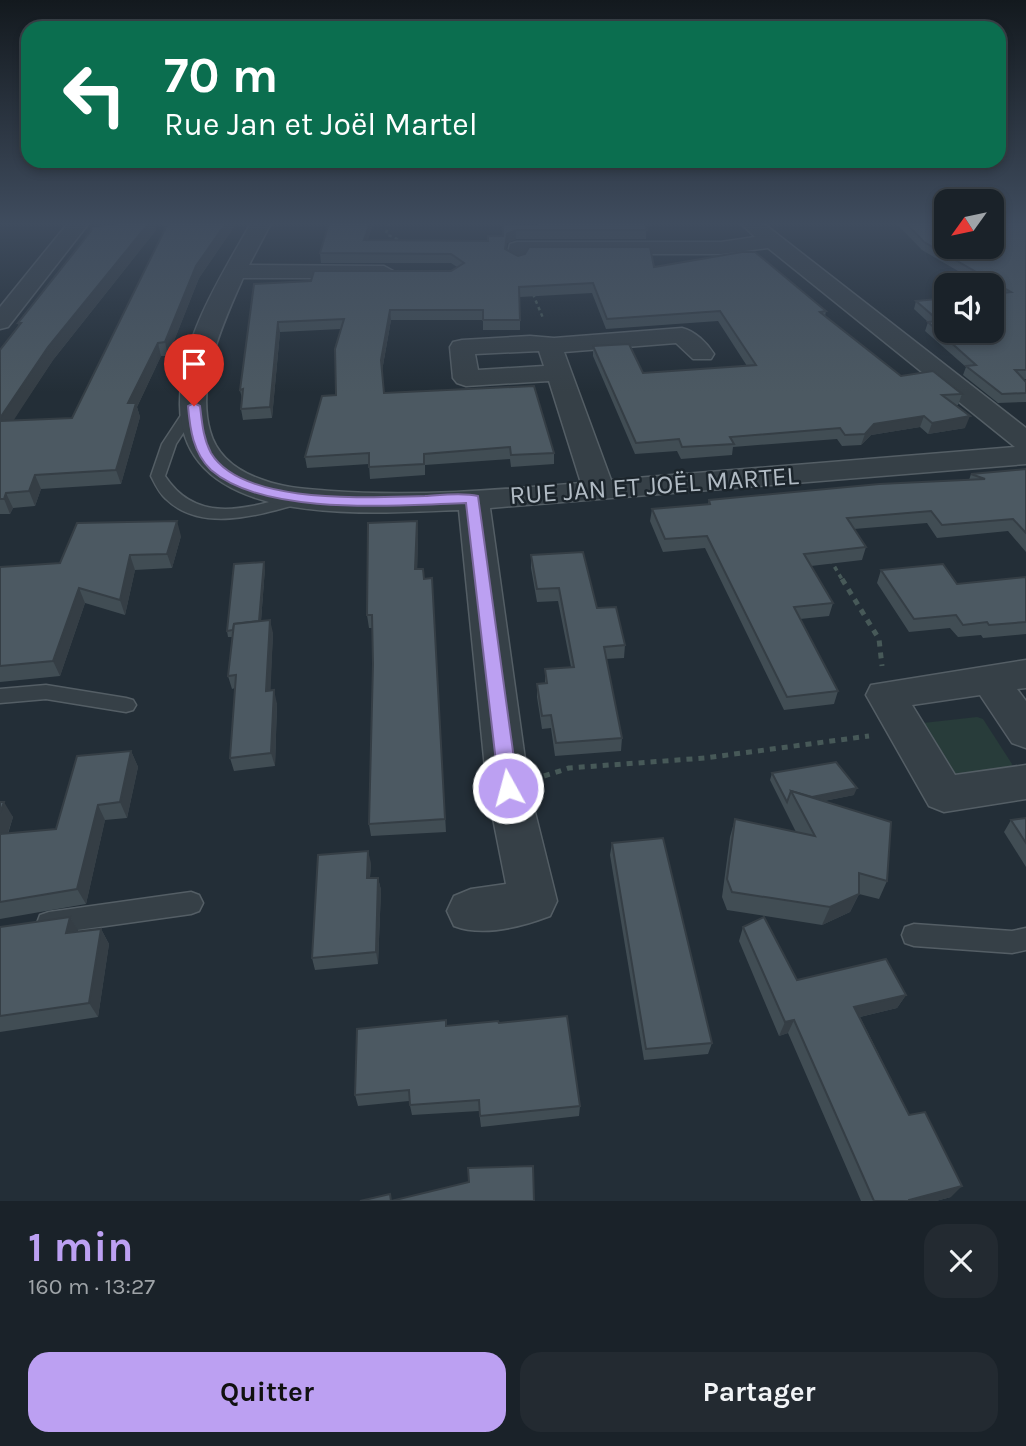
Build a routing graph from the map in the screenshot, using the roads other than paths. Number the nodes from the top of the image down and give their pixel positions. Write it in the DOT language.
graph roads {
  1 [pos="27,279"];
  2 [pos="231,279"];
  3 [pos="820,279"];
  4 [pos="10,297"];
  5 [pos="0,322"];
  6 [pos="554,345"];
  7 [pos="702,354"];
  8 [pos="557,373"];
  9 [pos="194,406"];
  10 [pos="1026,442"];
  11 [pos="1026,456"];
  12 [pos="599,490"];
  13 [pos="303,498"];
  14 [pos="473,499"];
  15 [pos="1007,677"];
  16 [pos="0,696"];
  17 [pos="126,705"];
  18 [pos="1026,732"];
  19 [pos="1026,782"];
  20 [pos="191,903"];
  21 [pos="471,911"];
  22 [pos="27,926"];
  23 [pos="914,935"];
  24 [pos="1026,939"];
  1 -- 4 [label="street"];
  2 -- 9 [label="street, RUE JAN ET JOËL MARTEL"];
  3 -- 10 [label="street"];
  4 -- 5 [label="street"];
  6 -- 7 [label="street"];
  6 -- 8 [label="street"];
  6 -- 8 [label="street"];
  8 -- 12 [label="street"];
  9 -- 13 [label="street, RUE JAN ET JOËL MARTEL"];
  9 -- 13 [label="lane"];
  11 -- 12 [label="street, RUE JAN ET JOËL MARTEL"];
  12 -- 14 [label="street, RUE JAN ET JOËL MARTEL"];
  13 -- 14 [label="street, RUE JAN ET JOËL MARTEL"];
  14 -- 21 [label="street"];
  15 -- 18 [label="street"];
  15 -- 19 [label="street"];
  16 -- 17 [label="lane"];
  20 -- 22 [label="lane"];
  23 -- 24 [label="lane"];
}
